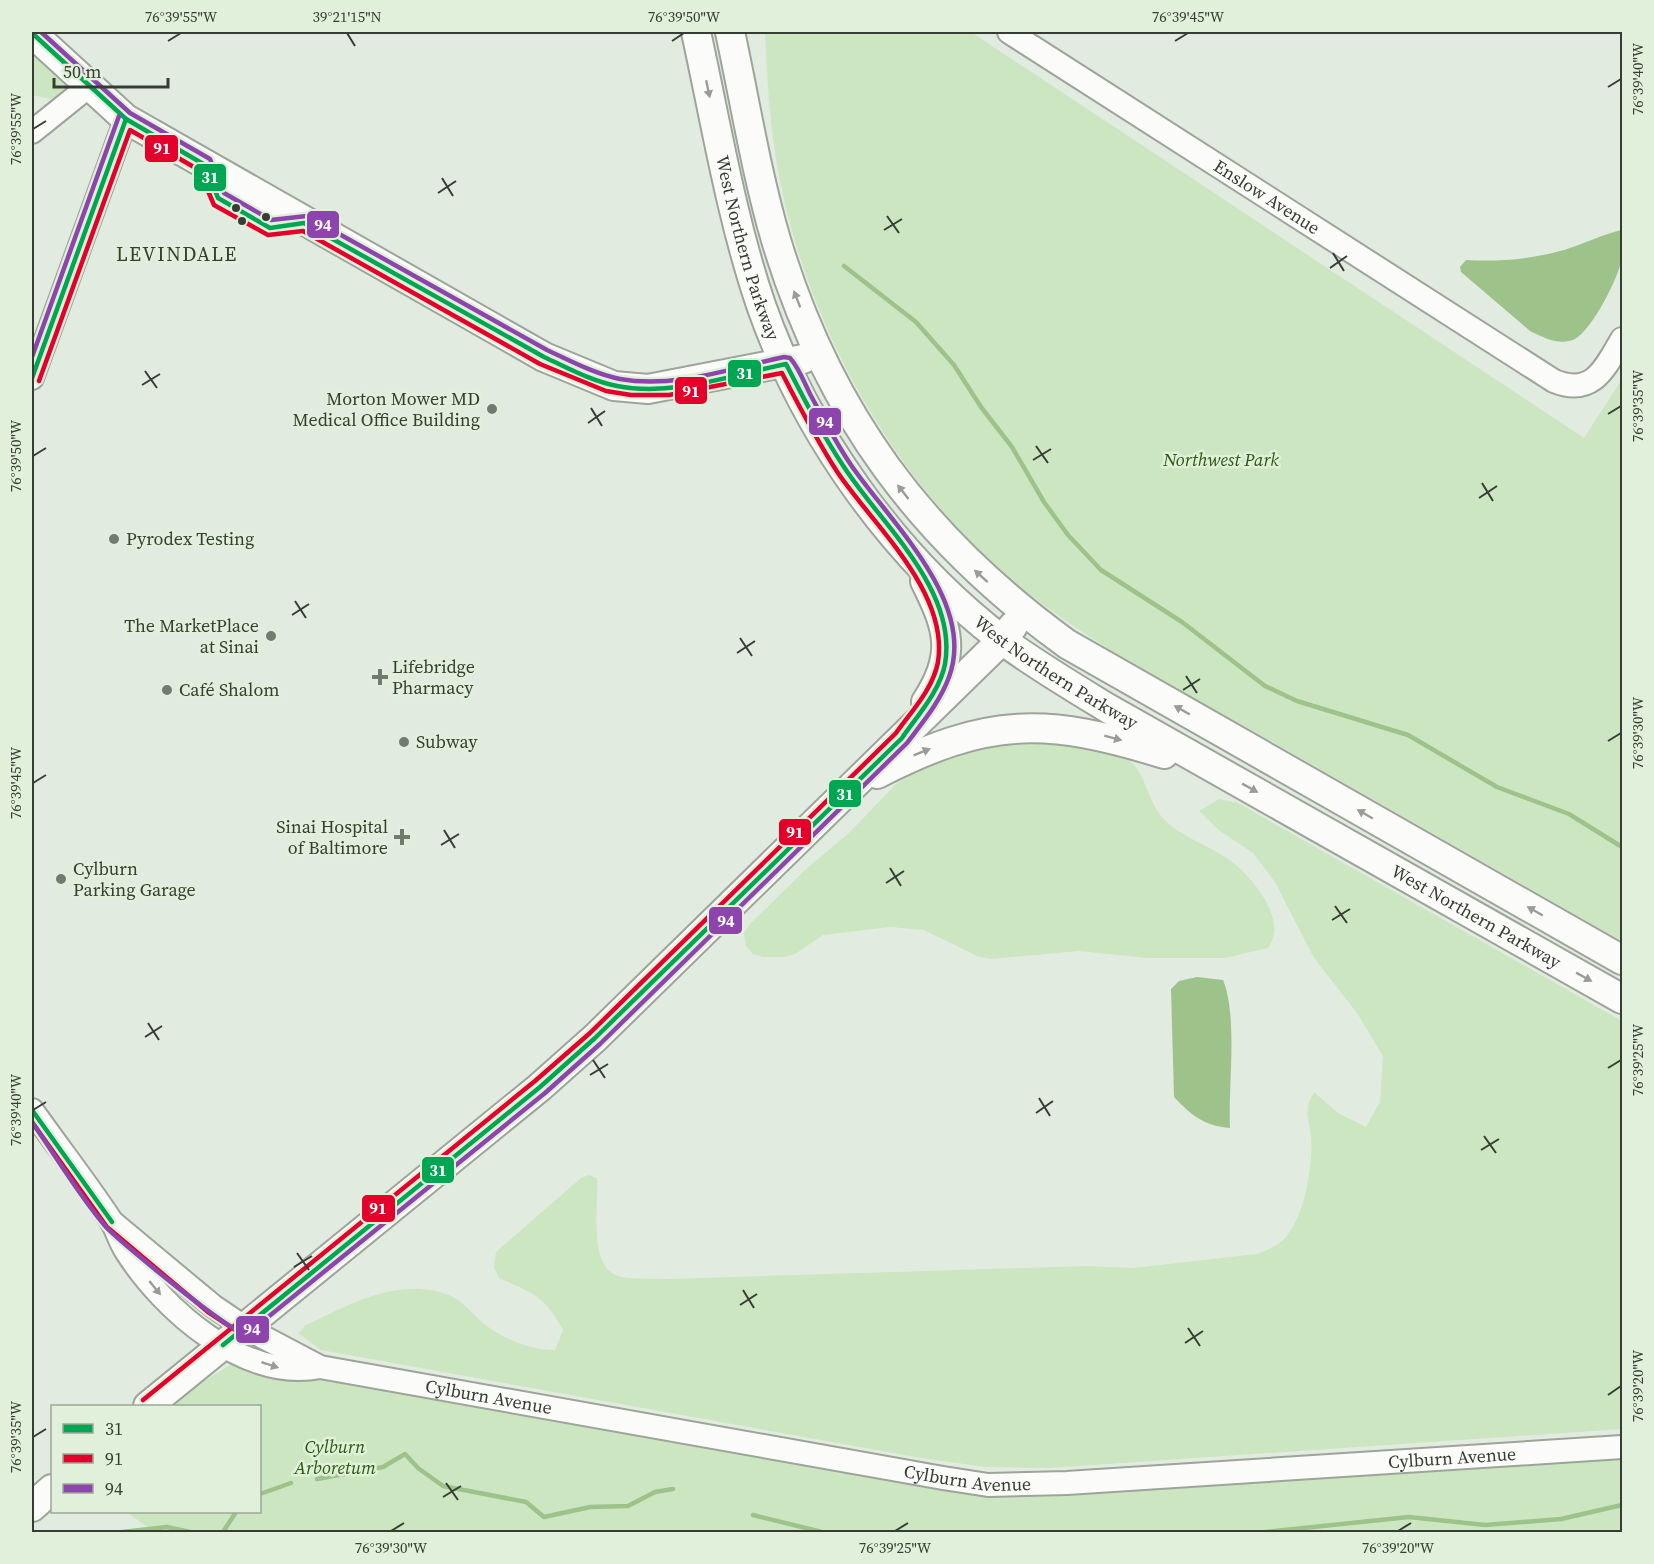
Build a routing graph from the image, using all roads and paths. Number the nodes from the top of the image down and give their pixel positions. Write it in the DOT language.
graph roads {
  1 [pos="696,32"];
  2 [pos="730,32"];
  3 [pos="752,32"];
  4 [pos="1009,32"];
  5 [pos="32,33"];
  6 [pos="88,87"];
  7 [pos="126,119"];
  8 [pos="32,132"];
  9 [pos="754,145"];
  10 [pos="1623,339"];
  11 [pos="819,354"];
  12 [pos="786,364"];
  13 [pos="32,378"];
  14 [pos="915,560"];
  15 [pos="1023,612"];
  16 [pos="1002,640"];
  17 [pos="902,738"];
  18 [pos="1222,772"];
  19 [pos="851,788"];
  20 [pos="1623,960"];
  21 [pos="1623,999"];
  22 [pos="32,1110"];
  23 [pos="112,1222"];
  24 [pos="244,1327"];
  25 [pos="222,1345"];
  26 [pos="320,1367"];
  27 [pos="150,1405"];
  28 [pos="1623,1447"];
  29 [pos="51,1490"];
  30 [pos="32,1507"];
  1 -- 12 [label="main road, West Northern Parkway, one-way"];
  2 -- 9 [label="main road, West Northern Parkway"];
  3 -- 9 [label="main road"];
  4 -- 10 [label="street, Enslow Avenue"];
  5 -- 6 [label="main road"];
  6 -- 7 [label="main road"];
  6 -- 8 [label="street"];
  7 -- 12 [label="main road"];
  7 -- 13 [label="street"];
  11 -- 9 [label="main road, West Northern Parkway, one-way"];
  11 -- 12 [label="main road"];
  15 -- 11 [label="main road, West Northern Parkway, one-way"];
  12 -- 14 [label="main road, West Northern Parkway"];
  14 -- 16 [label="main road, West Northern Parkway"];
  14 -- 17 [label="main road"];
  15 -- 16 [label="main road"];
  20 -- 15 [label="main road, West Northern Parkway, one-way"];
  16 -- 17 [label="main road"];
  16 -- 18 [label="main road, West Northern Parkway"];
  17 -- 19 [label="main road"];
  19 -- 18 [label="main road, one-way"];
  18 -- 21 [label="main road, West Northern Parkway, one-way"];
  19 -- 24 [label="main road"];
  22 -- 23 [label="street, Cylburn Avenue"];
  23 -- 24 [label="street, Cylburn Avenue"];
  23 -- 25 [label="street, Cylburn Avenue, one-way"];
  24 -- 25 [label="main road"];
  24 -- 26 [label="street, Cylburn Avenue"];
  25 -- 26 [label="street, Cylburn Avenue, one-way"];
  25 -- 27 [label="main road"];
  26 -- 28 [label="street, Cylburn Avenue"];
  29 -- 30 [label="main road"];
}
